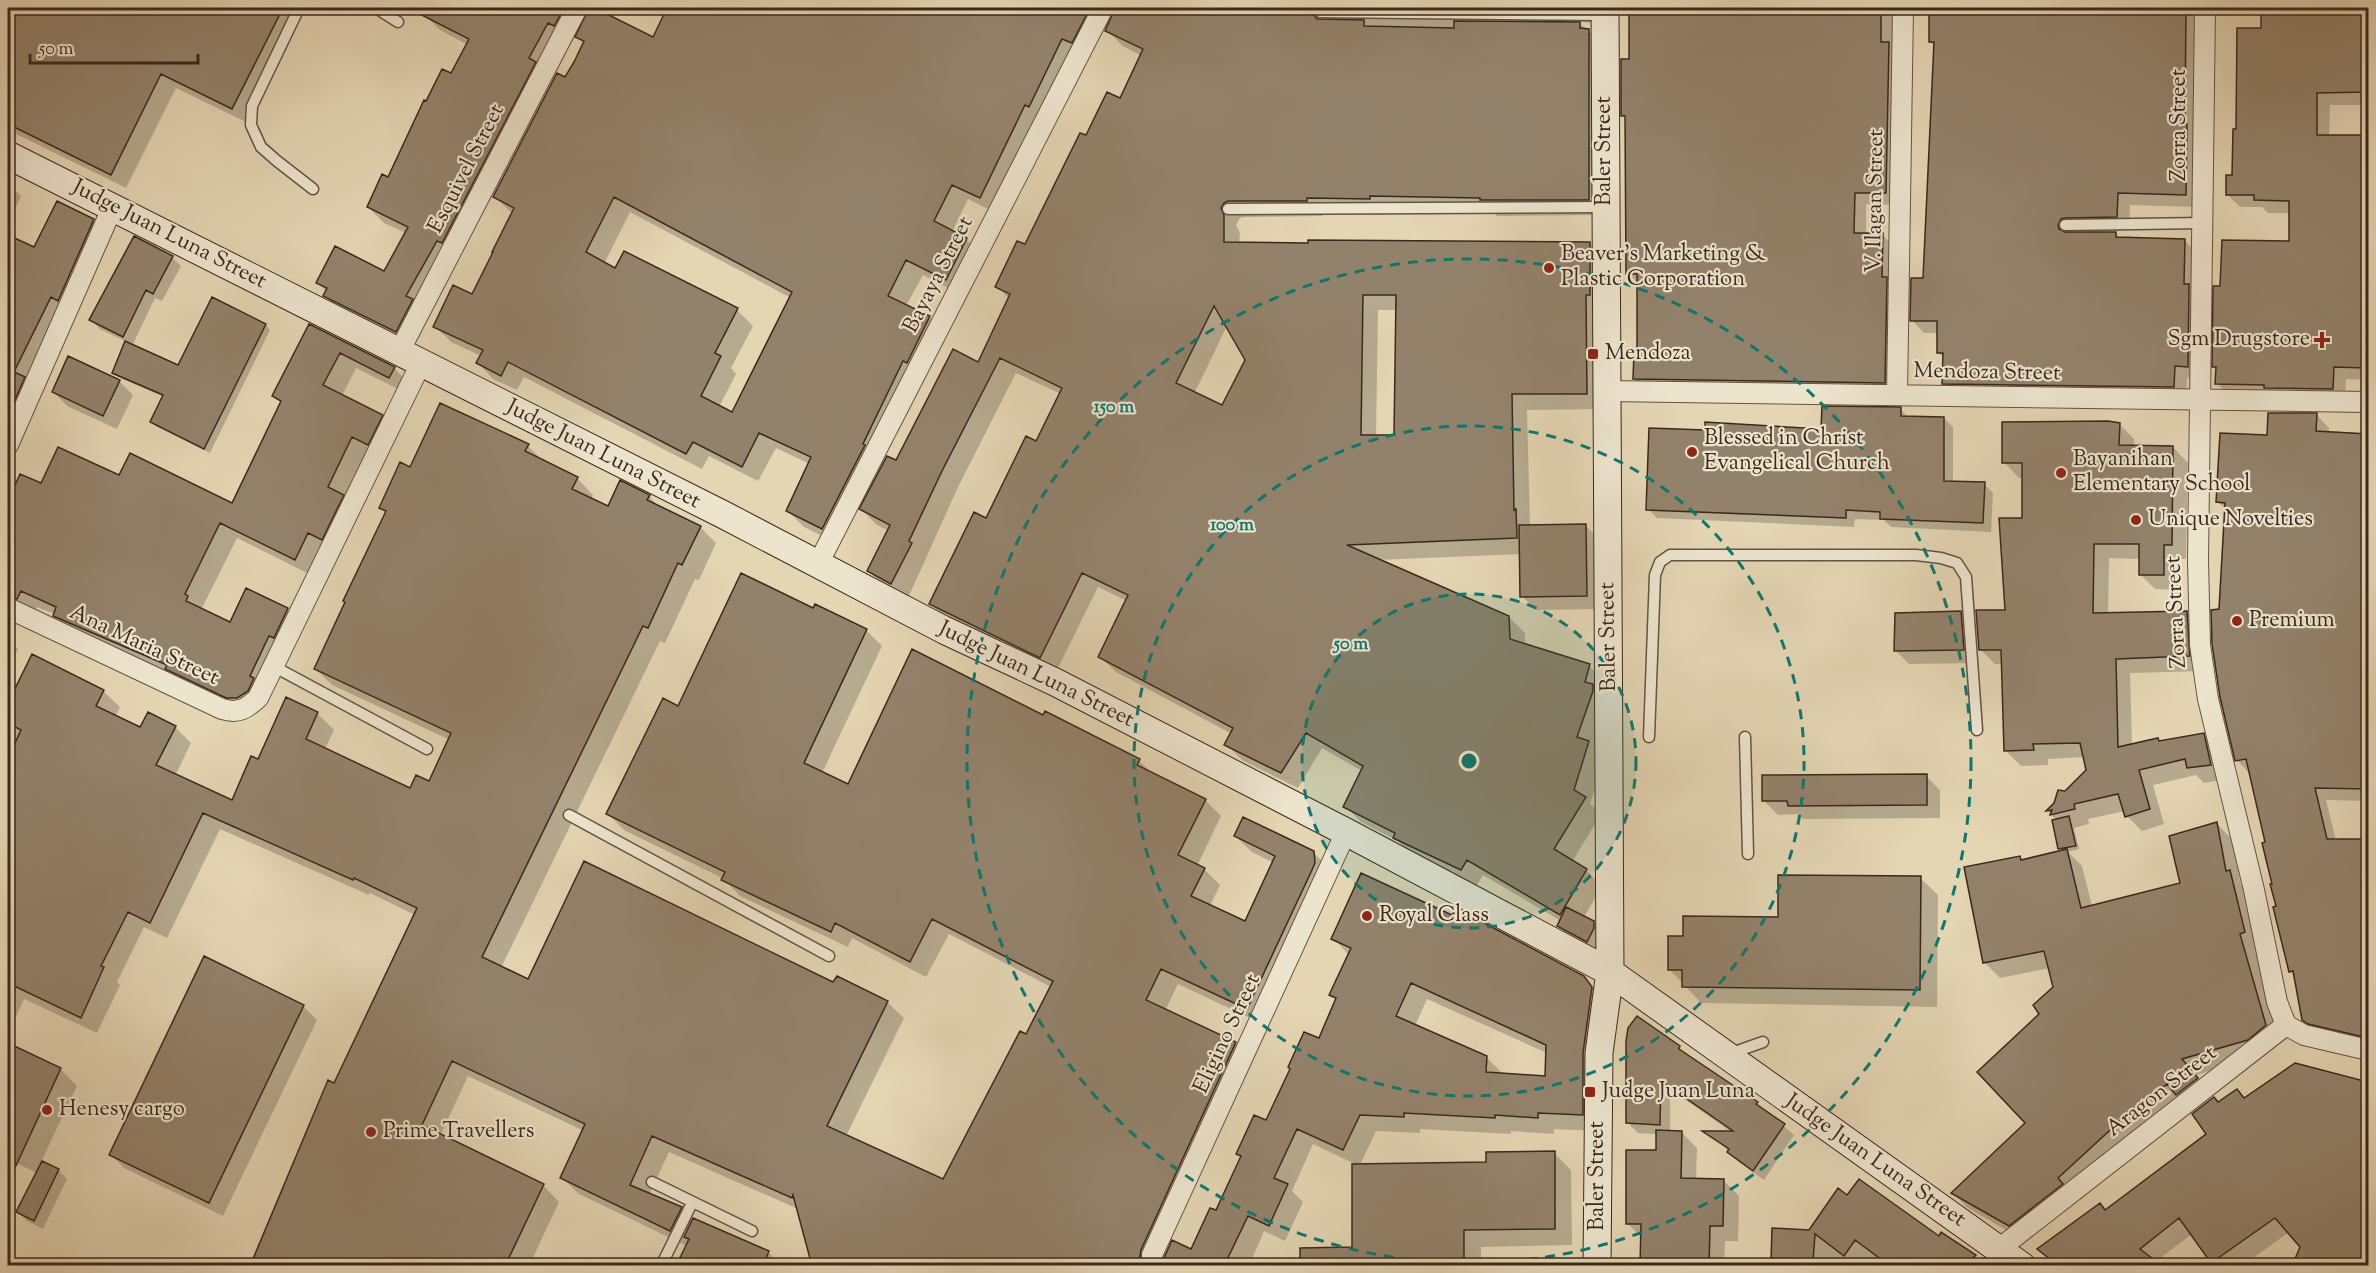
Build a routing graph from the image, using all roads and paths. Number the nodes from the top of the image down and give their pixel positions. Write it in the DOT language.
graph roads {
  1 [pos="299,8"];
  2 [pos="376,8"];
  3 [pos="577,8"];
  4 [pos="1103,8"];
  5 [pos="1903,8"];
  6 [pos="2205,8"];
  7 [pos="1605,11"];
  8 [pos="1320,12"];
  9 [pos="398,22"];
  10 [pos="8,155"];
  11 [pos="313,189"];
  12 [pos="113,206"];
  13 [pos="1605,207"];
  14 [pos="1228,209"];
  15 [pos="2204,222"];
  16 [pos="2065,225"];
  17 [pos="410,358"];
  18 [pos="1606,392"];
  19 [pos="1897,395"];
  20 [pos="2201,400"];
  21 [pos="2368,402"];
  22 [pos="8,445"];
  23 [pos="818,564"];
  24 [pos="8,608"];
  25 [pos="273,666"];
  26 [pos="258,698"];
  27 [pos="1977,730"];
  28 [pos="1648,737"];
  29 [pos="1745,737"];
  30 [pos="427,749"];
  31 [pos="569,815"];
  32 [pos="1347,832"];
  33 [pos="1748,854"];
  34 [pos="829,956"];
  35 [pos="1610,972"];
  36 [pos="2286,1025"];
  37 [pos="1763,1042"];
  38 [pos="2368,1050"];
  39 [pos="1726,1055"];
  40 [pos="652,1182"];
  41 [pos="692,1203"];
  42 [pos="752,1231"];
  43 [pos="1999,1249"];
  44 [pos="1152,1255"];
  45 [pos="661,1266"];
  46 [pos="1597,1266"];
  47 [pos="2022,1266"];
  1 -- 11 [label="lane"];
  2 -- 9 [label="lane"];
  3 -- 17 [label="street, Esquivel Street"];
  4 -- 23 [label="street, Bayaya Street"];
  5 -- 19 [label="street, V. Ilagan Street"];
  6 -- 15 [label="street, Zorra Street"];
  7 -- 8 [label="lane"];
  7 -- 13 [label="street, Baler Street"];
  10 -- 12 [label="street, Judge Juan Luna Street"];
  12 -- 17 [label="street, Judge Juan Luna Street"];
  12 -- 22 [label="street"];
  13 -- 14 [label="lane"];
  13 -- 18 [label="street, Baler Street"];
  15 -- 16 [label="lane"];
  15 -- 20 [label="street, Zorra Street"];
  17 -- 23 [label="street, Judge Juan Luna Street"];
  17 -- 25 [label="street, Esquivel Street"];
  18 -- 19 [label="street, Mendoza Street"];
  18 -- 35 [label="street, Baler Street"];
  19 -- 20 [label="street, Mendoza Street"];
  20 -- 21 [label="street, Mendoza Street"];
  20 -- 36 [label="street, Zorra Street"];
  23 -- 32 [label="street, Judge Juan Luna Street"];
  24 -- 26 [label="street, Ana Maria Street"];
  25 -- 26 [label="street, Esquivel Street"];
  25 -- 30 [label="lane"];
  27 -- 28 [label="lane"];
  29 -- 33 [label="lane"];
  31 -- 34 [label="lane"];
  32 -- 35 [label="street, Judge Juan Luna Street"];
  32 -- 44 [label="street, Eligino Street"];
  35 -- 39 [label="street, Judge Juan Luna Street"];
  35 -- 46 [label="street, Baler Street"];
  36 -- 38 [label="street"];
  36 -- 43 [label="street, Aragon Street"];
  37 -- 39 [label="lane"];
  39 -- 43 [label="street, Judge Juan Luna Street"];
  40 -- 41 [label="lane"];
  41 -- 42 [label="lane"];
  41 -- 45 [label="lane"];
  43 -- 47 [label="street, Judge Juan Luna Street"];
}
